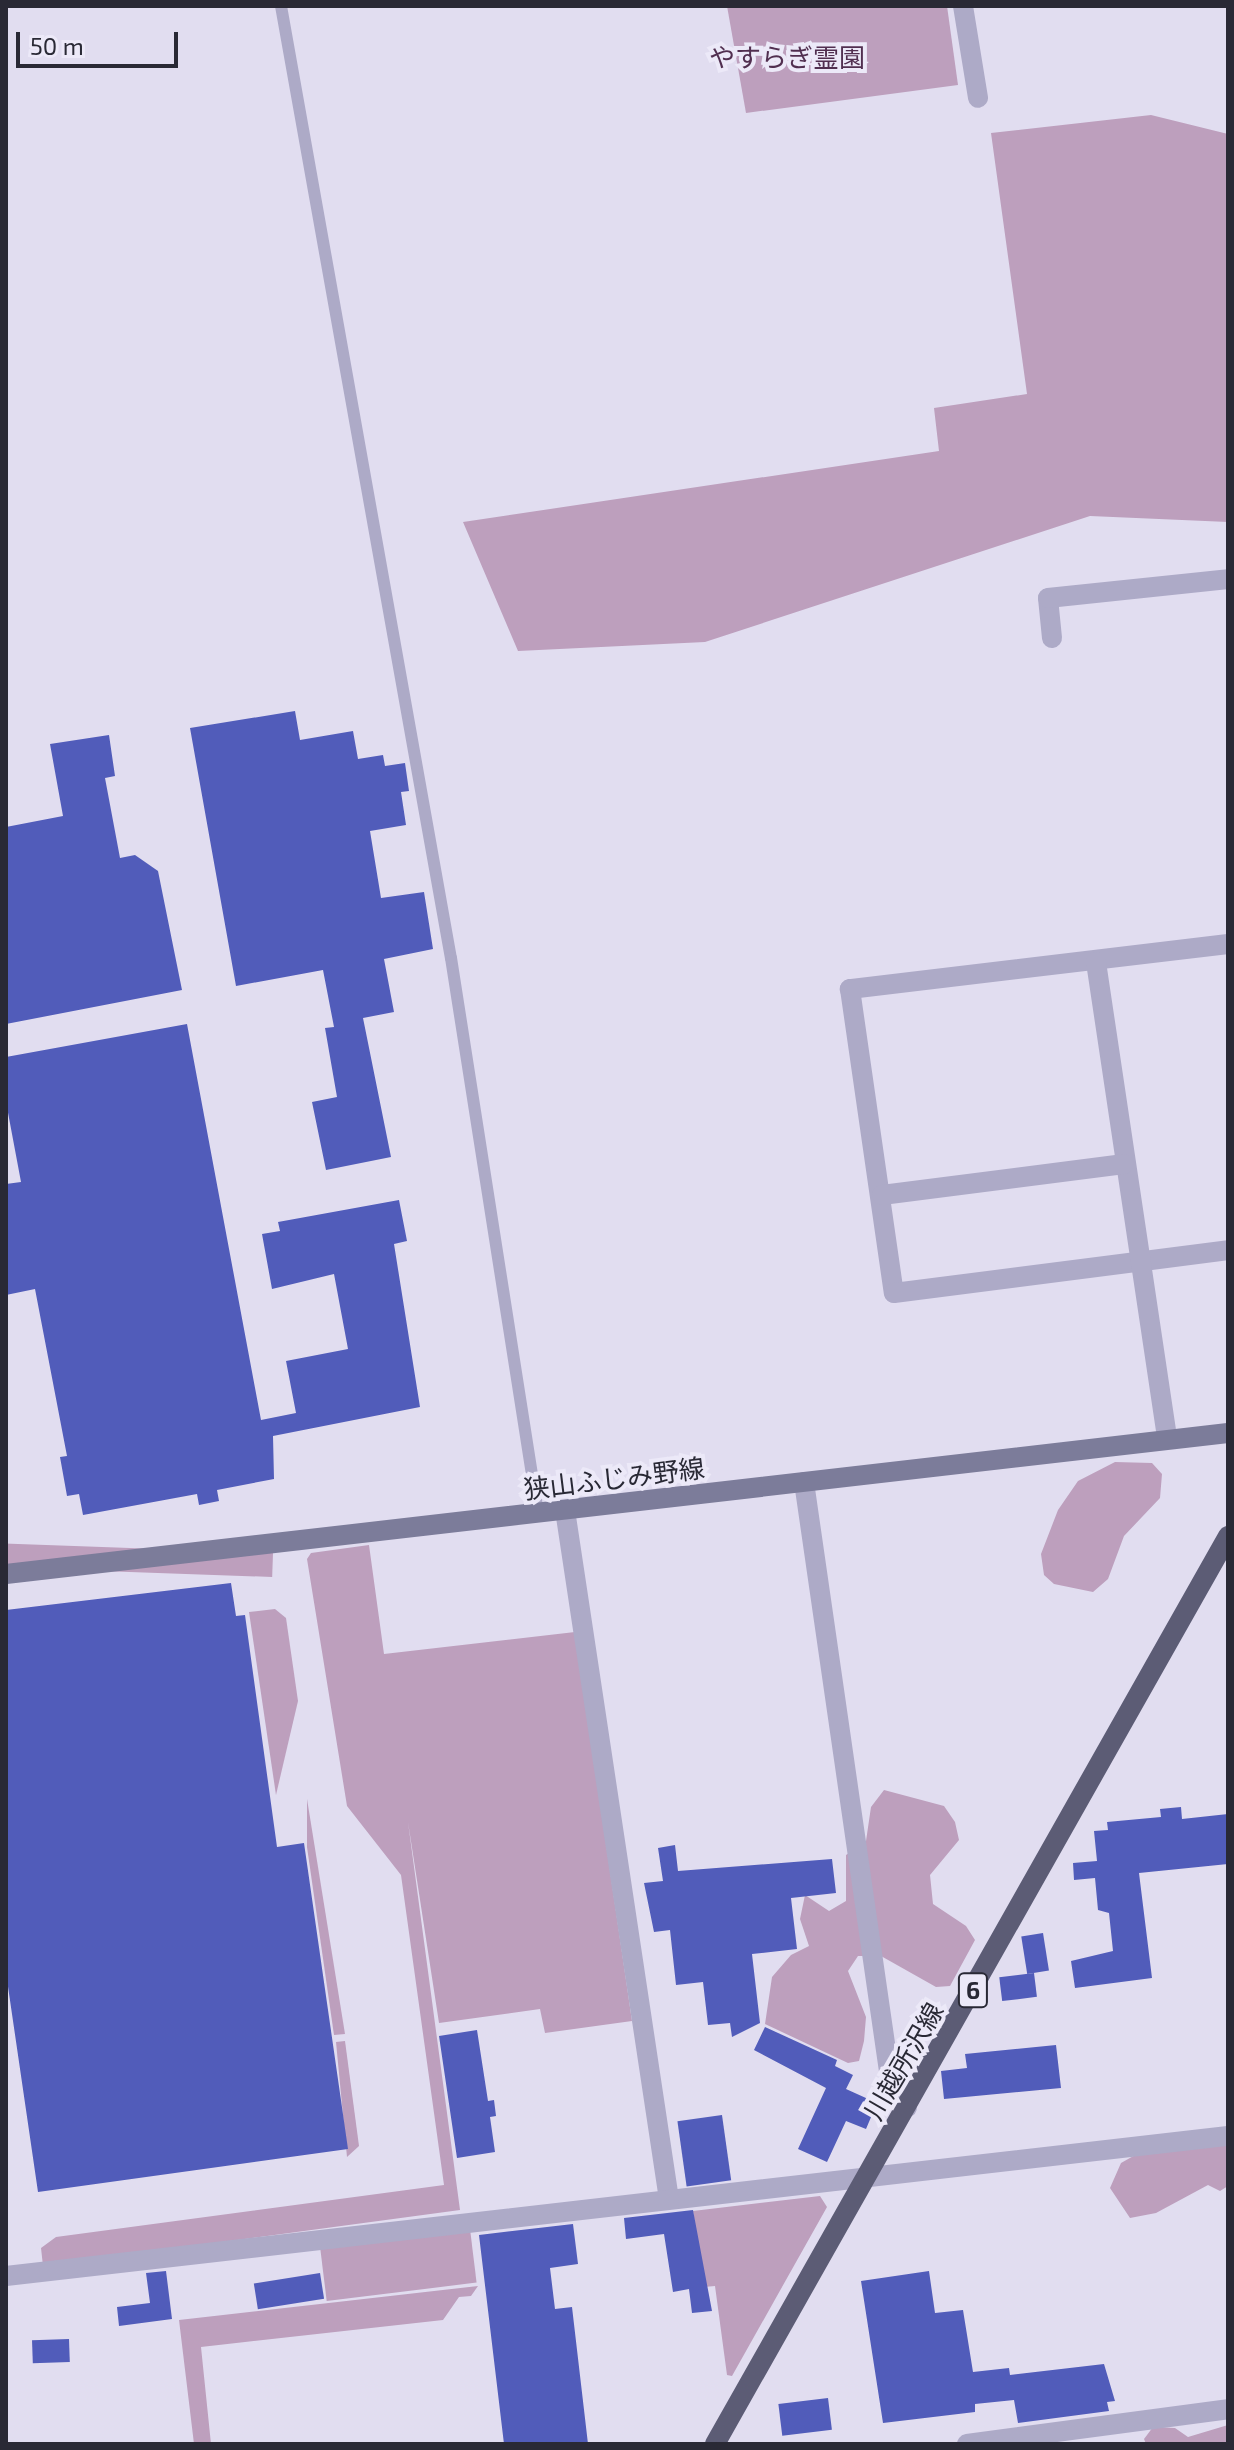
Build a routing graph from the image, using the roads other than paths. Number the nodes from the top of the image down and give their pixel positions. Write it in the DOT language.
graph roads {
  1 [pos="281,6"];
  2 [pos="963,6"];
  3 [pos="978,98"];
  4 [pos="1228,579"];
  5 [pos="1052,638"];
  6 [pos="1228,944"];
  7 [pos="1096,962"];
  8 [pos="1124,1164"];
  9 [pos="882,1195"];
  10 [pos="1228,1250"];
  11 [pos="1141,1262"];
  12 [pos="1228,1433"];
  13 [pos="1167,1439"];
  14 [pos="804,1482"];
  15 [pos="565,1510"];
  16 [pos="538,1513"];
  17 [pos="1228,1536"];
  18 [pos="6,1574"];
  19 [pos="907,2108"];
  20 [pos="1228,2136"];
  21 [pos="866,2177"];
  22 [pos="669,2199"];
  23 [pos="6,2276"];
  24 [pos="1228,2409"];
  25 [pos="715,2444"];
  26 [pos="967,2444"];
  1 -- 16 [label="lane"];
  2 -- 3 [label="street"];
  4 -- 5 [label="street"];
  6 -- 7 [label="street"];
  7 -- 8 [label="street"];
  7 -- 9 [label="street"];
  8 -- 9 [label="street"];
  8 -- 11 [label="street"];
  9 -- 11 [label="street"];
  10 -- 11 [label="street"];
  11 -- 13 [label="street"];
  12 -- 13 [label="main road, 狭山ふじみ野線"];
  13 -- 14 [label="main road, 狭山ふじみ野線"];
  14 -- 15 [label="main road, 狭山ふじみ野線"];
  14 -- 19 [label="street"];
  15 -- 16 [label="main road, 狭山ふじみ野線"];
  15 -- 22 [label="street"];
  16 -- 18 [label="main road, 狭山ふじみ野線"];
  17 -- 19 [label="main road, 川越所沢線 / 6"];
  19 -- 21 [label="main road, 川越所沢線 / 6"];
  20 -- 21 [label="street"];
  21 -- 22 [label="street"];
  21 -- 25 [label="main road, 川越所沢線 / 6"];
  22 -- 23 [label="street"];
  24 -- 26 [label="street"];
}
